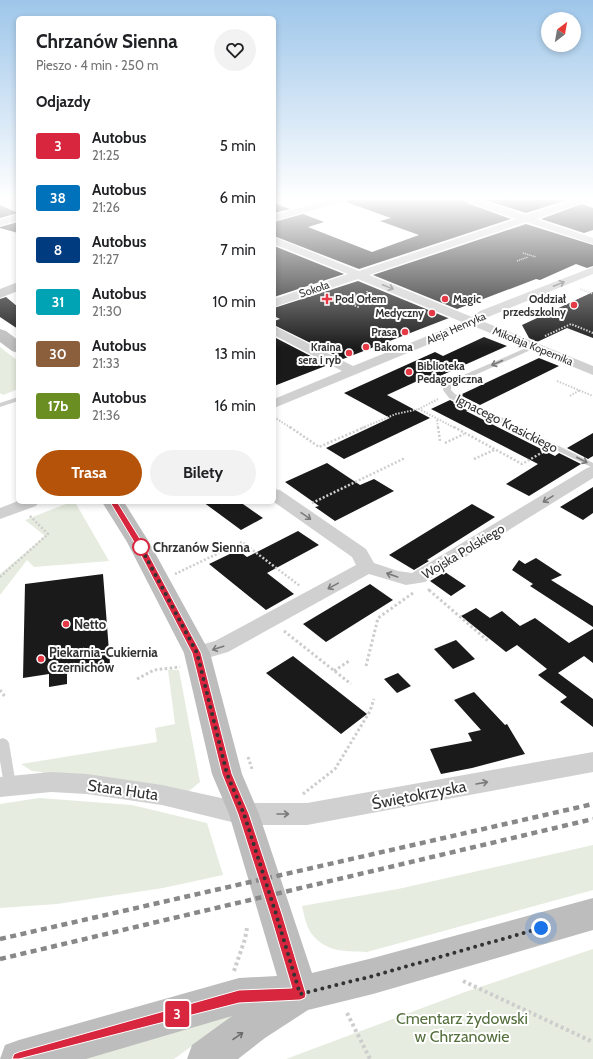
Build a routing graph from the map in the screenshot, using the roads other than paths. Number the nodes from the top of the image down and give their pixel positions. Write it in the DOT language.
graph roads {
  1 [pos="297,249"];
  2 [pos="434,249"];
  3 [pos="593,270"];
  4 [pos="358,274"];
  5 [pos="16,287"];
  6 [pos="0,294"];
  7 [pos="276,302"];
  8 [pos="472,322"];
  9 [pos="276,332"];
  10 [pos="0,334"];
  11 [pos="16,346"];
  12 [pos="533,347"];
  13 [pos="352,371"];
  14 [pos="593,371"];
  15 [pos="16,400"];
  16 [pos="276,403"];
  17 [pos="0,405"];
  18 [pos="593,466"];
  19 [pos="593,471"];
  20 [pos="276,495"];
  21 [pos="115,504"];
  22 [pos="29,508"];
  23 [pos="0,514"];
  24 [pos="367,567"];
  25 [pos="190,660"];
  26 [pos="3,742"];
  27 [pos="593,762"];
  28 [pos="5,786"];
  29 [pos="244,814"];
  30 [pos="593,914"];
  31 [pos="300,994"];
  32 [pos="19,1059"];
  33 [pos="206,1059"];
  1 -- 4 [label="street, Mikołaja Kopernika"];
  2 -- 4 [label="street, Sokoła"];
  8 -- 3 [label="street, Aleja Henryka, one-way"];
  4 -- 7 [label="street, Sokoła"];
  4 -- 8 [label="street, Mikołaja Kopernika, one-way"];
  5 -- 6 [label="street"];
  8 -- 12 [label="street, Mikołaja Kopernika"];
  8 -- 13 [label="street, Aleja Henryka"];
  9 -- 13 [label="street"];
  10 -- 11 [label="street"];
  12 -- 14 [label="street, Mikołaja Kopernika"];
  12 -- 18 [label="lane, Ignacego Krasickiego, one-way"];
  13 -- 16 [label="street, Aleja Henryka"];
  15 -- 17 [label="lane"];
  19 -- 24 [label="street, Wojska Polskiego, one-way"];
  20 -- 24 [label="street, one-way"];
  21 -- 25 [label="street"];
  22 -- 23 [label="street"];
  24 -- 25 [label="street, one-way"];
  25 -- 29 [label="street"];
  26 -- 28 [label="lane"];
  29 -- 27 [label="street, Świętokrzyska, one-way"];
  28 -- 29 [label="street, Stara Huta"];
  29 -- 31 [label="street"];
  30 -- 31 [label="street"];
  31 -- 32 [label="street"];
  33 -- 31 [label="street, one-way"];
}
